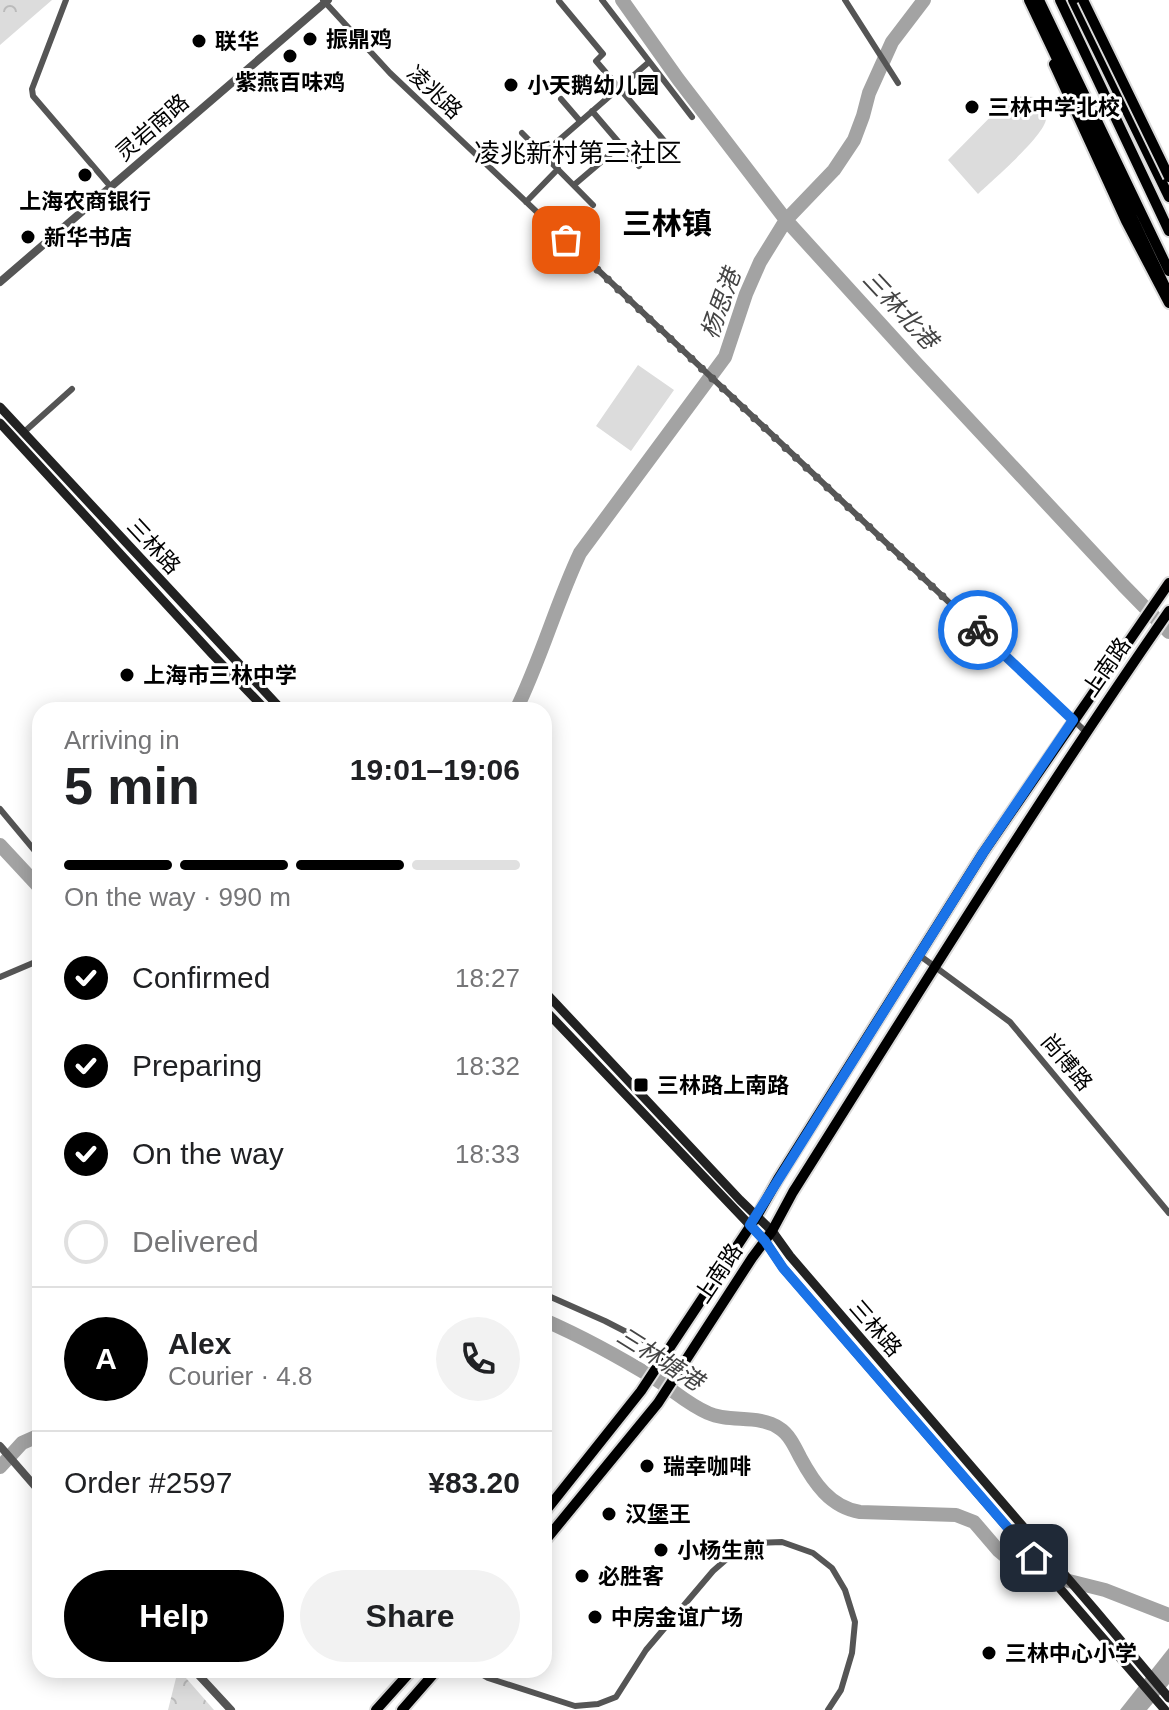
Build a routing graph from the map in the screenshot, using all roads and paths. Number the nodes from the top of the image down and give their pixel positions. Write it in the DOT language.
graph roads {
  1 [pos="66,0"];
  2 [pos="602,0"];
  3 [pos="845,0"];
  4 [pos="1027,0"];
  5 [pos="1039,0"];
  6 [pos="1060,0"];
  7 [pos="1073,0"];
  8 [pos="1083,0"];
  9 [pos="326,1"];
  10 [pos="559,1"];
  11 [pos="649,62"];
  12 [pos="898,83"];
  13 [pos="619,88"];
  14 [pos="561,99"];
  15 [pos="592,111"];
  16 [pos="692,117"];
  17 [pos="580,121"];
  18 [pos="522,133"];
  19 [pos="666,143"];
  20 [pos="621,145"];
  21 [pos="543,154"];
  22 [pos="639,166"];
  23 [pos="558,169"];
  24 [pos="1169,174"];
  25 [pos="574,185"];
  26 [pos="111,187"];
  27 [pos="1169,197"];
  28 [pos="526,202"];
  29 [pos="593,205"];
  30 [pos="1169,231"];
  31 [pos="1169,271"];
  32 [pos="0,282"];
  33 [pos="1169,295"];
  34 [pos="1169,303"];
  35 [pos="72,389"];
  36 [pos="0,407"];
  37 [pos="0,423"];
  38 [pos="23,433"];
  39 [pos="1169,583"];
  40 [pos="1169,611"];
  41 [pos="258,702"];
  42 [pos="275,702"];
  43 [pos="1073,720"];
  44 [pos="1086,732"];
  45 [pos="0,809"];
  46 [pos="32,847"];
  47 [pos="919,955"];
  48 [pos="32,963"];
  49 [pos="935,966"];
  50 [pos="0,977"];
  51 [pos="552,1000"];
  52 [pos="552,1017"];
  53 [pos="1169,1213"];
  54 [pos="754,1221"];
  55 [pos="772,1231"];
  56 [pos="765,1241"];
  57 [pos="552,1298"];
  58 [pos="642,1340"];
  59 [pos="0,1446"];
  60 [pos="32,1483"];
  61 [pos="552,1503"];
  62 [pos="552,1532"];
  63 [pos="201,1678"];
  64 [pos="405,1678"];
  65 [pos="430,1678"];
  66 [pos="488,1678"];
  67 [pos="1169,1698"];
  68 [pos="599,1707"];
  69 [pos="231,1710"];
  70 [pos="376,1710"];
  71 [pos="402,1710"];
  72 [pos="828,1710"];
  73 [pos="1165,1710"];
  1 -- 26 [label="street"];
  2 -- 11 [label="street"];
  3 -- 12 [label="street"];
  4 -- 33 [label="main road"];
  4 -- 34 [label="main road"];
  5 -- 31 [label="main road"];
  6 -- 30 [label="main road"];
  7 -- 27 [label="main road"];
  8 -- 24 [label="main road, bridge"];
  9 -- 26 [label="street, 灵岩南路"];
  9 -- 28 [label="street, 凌兆路"];
  10 -- 13 [label="street"];
  11 -- 13 [label="street"];
  11 -- 16 [label="street"];
  13 -- 15 [label="street"];
  13 -- 19 [label="street"];
  14 -- 17 [label="street"];
  15 -- 17 [label="street"];
  15 -- 20 [label="street"];
  17 -- 21 [label="street"];
  18 -- 21 [label="street"];
  20 -- 22 [label="street"];
  20 -- 25 [label="street"];
  21 -- 23 [label="street"];
  23 -- 25 [label="street"];
  23 -- 28 [label="street"];
  25 -- 29 [label="street"];
  26 -- 32 [label="street, 灵岩南路"];
  28 -- 43 [label="street, 凌兆路"];
  35 -- 38 [label="street"];
  36 -- 38 [label="main road, 三林路"];
  37 -- 41 [label="main road, 三林路"];
  38 -- 42 [label="main road, 三林路"];
  39 -- 43 [label="main road, 上南路"];
  40 -- 44 [label="main road, 上南路"];
  43 -- 44 [label="street, 凌兆路"];
  43 -- 47 [label="main road, 上南路"];
  44 -- 49 [label="main road, 上南路"];
  45 -- 46 [label="street"];
  47 -- 49 [label="street, 尚博路"];
  47 -- 54 [label="main road, 上南路"];
  48 -- 50 [label="street"];
  49 -- 53 [label="street, 尚博路"];
  49 -- 55 [label="main road, 上南路"];
  51 -- 54 [label="main road, 三林路"];
  52 -- 54 [label="main road, 三林路"];
  54 -- 55 [label="main road, 三林路"];
  54 -- 56 [label="main road, 三林路"];
  54 -- 61 [label="main road, 上南路"];
  55 -- 56 [label="main road, 上南路"];
  55 -- 67 [label="main road, 三林路"];
  56 -- 62 [label="main road, 上南路"];
  56 -- 73 [label="main road, 三林路"];
  57 -- 58 [label="street"];
  59 -- 60 [label="street"];
  63 -- 69 [label="street"];
  64 -- 70 [label="main road"];
  65 -- 71 [label="main road"];
  66 -- 68 [label="street"];
  68 -- 72 [label="street"];
}
